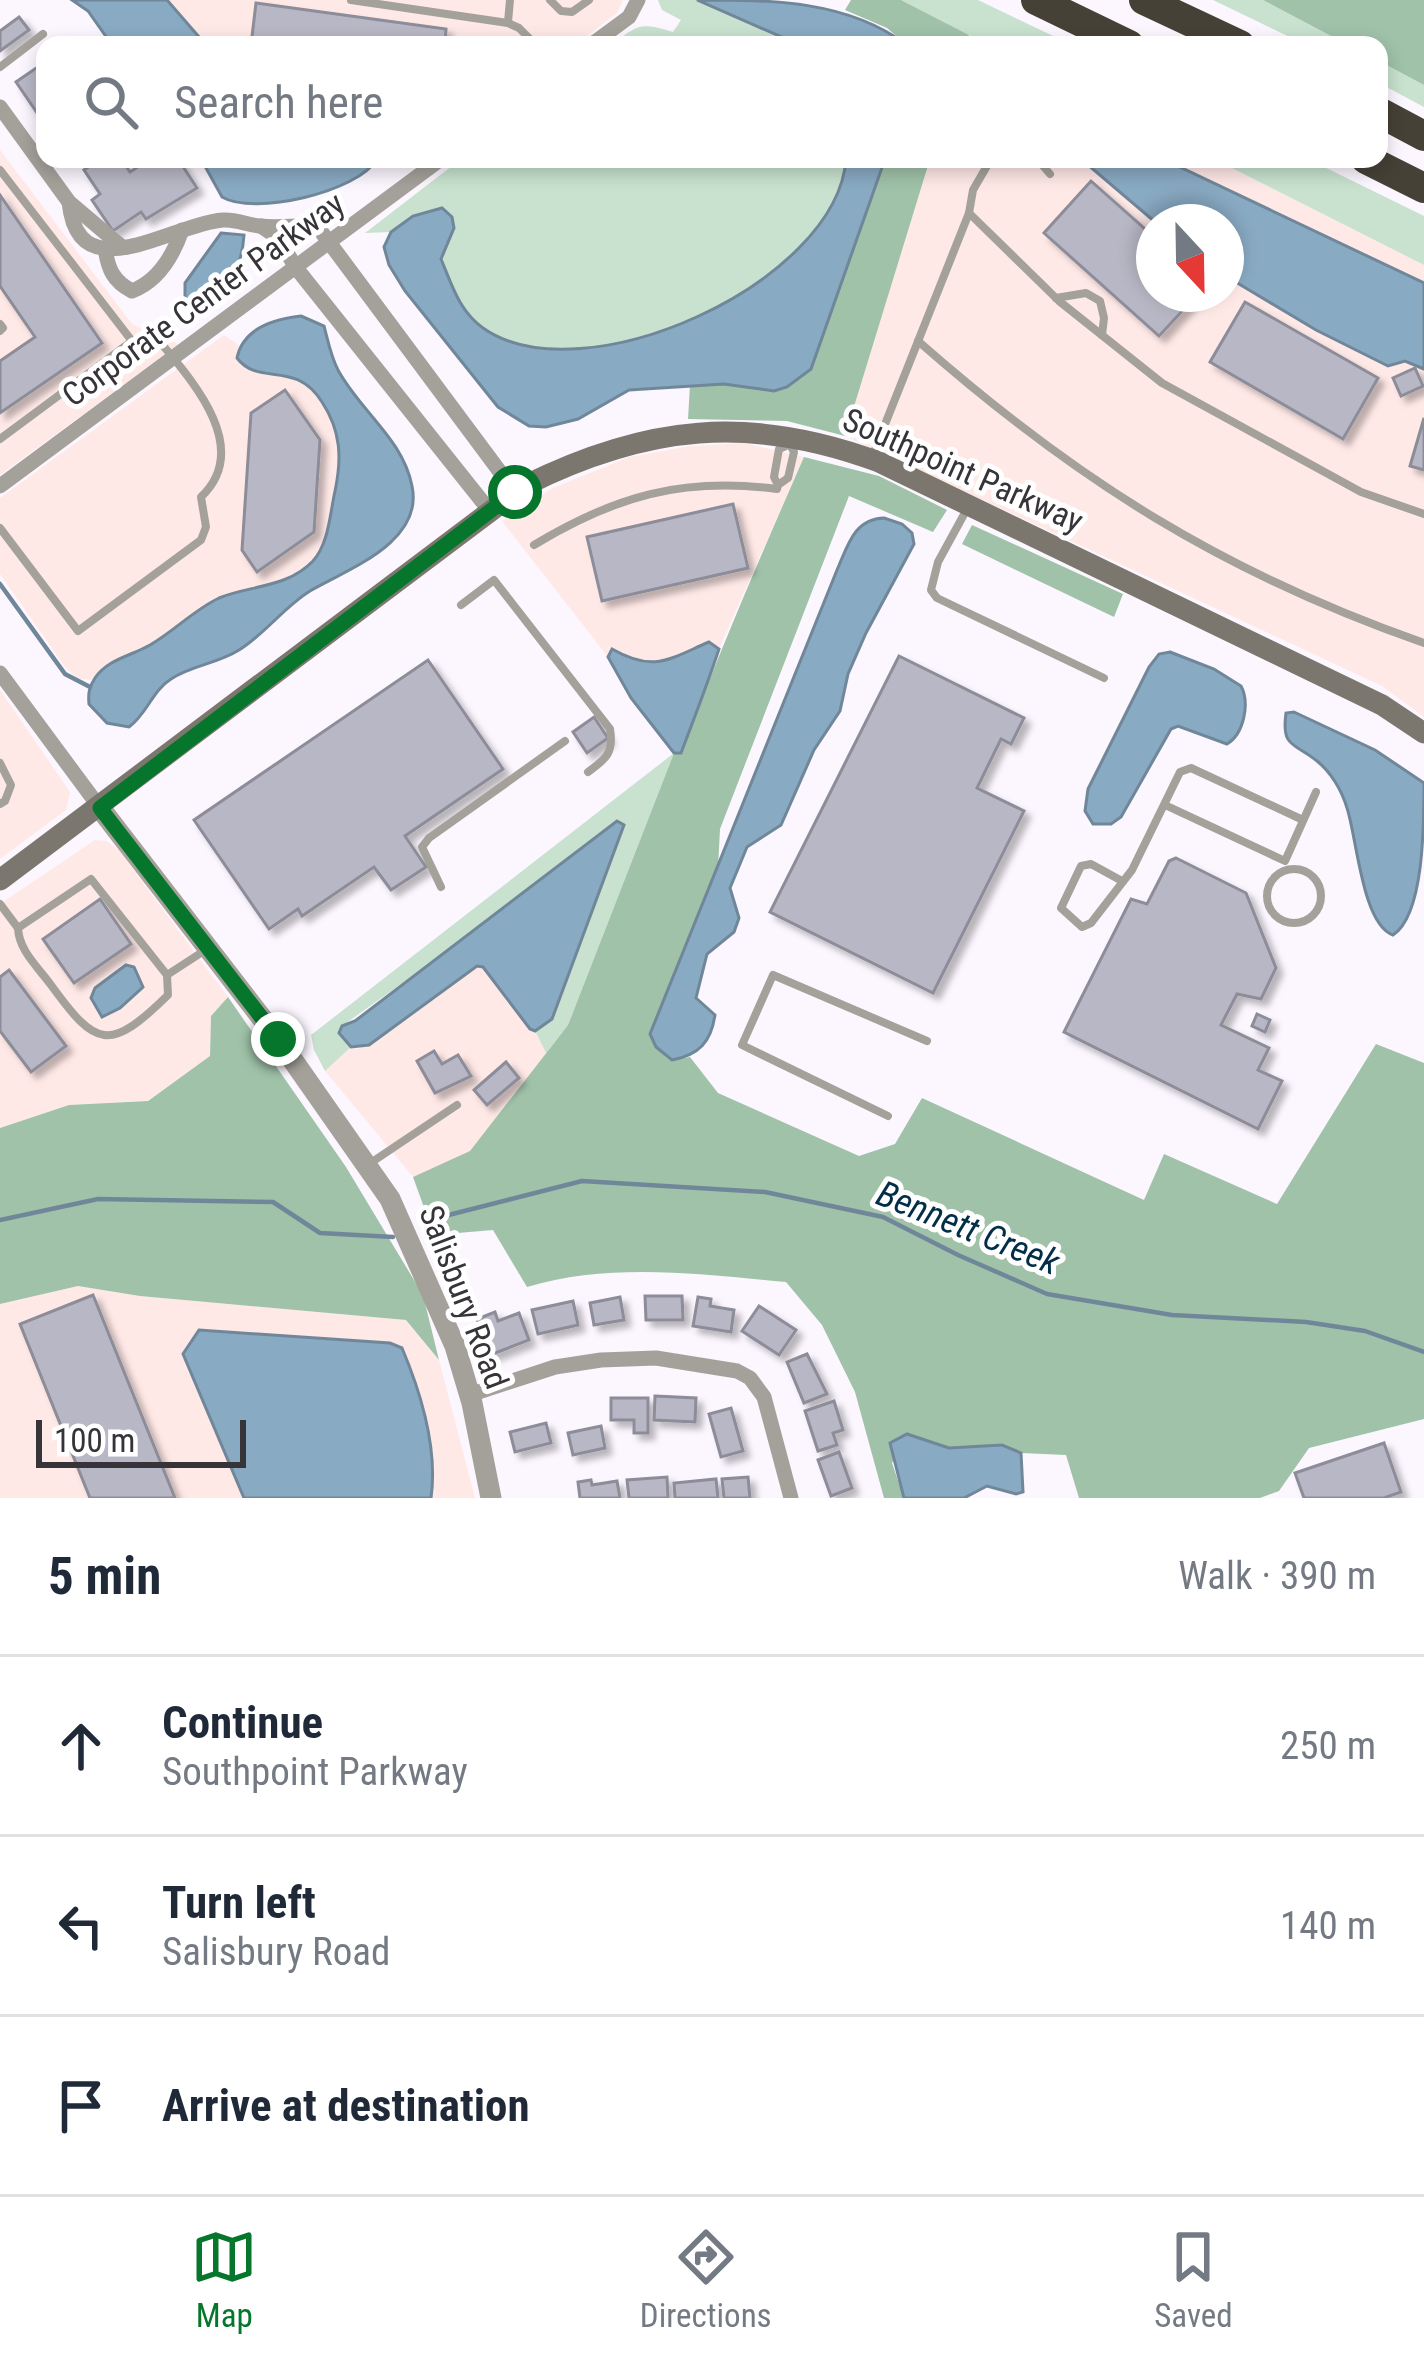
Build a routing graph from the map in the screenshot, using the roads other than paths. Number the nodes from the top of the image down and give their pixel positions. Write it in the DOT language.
graph roads {
  1 [pos="351,0"];
  2 [pos="510,0"];
  3 [pos="550,0"];
  4 [pos="590,0"];
  5 [pos="638,0"];
  6 [pos="1036,0"];
  7 [pos="1144,0"];
  8 [pos="385,2"];
  9 [pos="508,23"];
  10 [pos="44,34"];
  11 [pos="41,36"];
  12 [pos="527,36"];
  13 [pos="603,36"];
  14 [pos="1111,36"];
  15 [pos="1221,36"];
  16 [pos="36,40"];
  17 [pos="0,68"];
  18 [pos="0,107"];
  19 [pos="1388,117"];
  20 [pos="1424,136"];
  21 [pos="36,157"];
  22 [pos="44,168"];
  23 [pos="429,168"];
  24 [pos="986,168"];
  25 [pos="1045,168"];
  26 [pos="1384,168"];
  27 [pos="0,170"];
  28 [pos="1050,174"];
  29 [pos="1424,188"];
  30 [pos="69,202"];
  31 [pos="969,213"];
  32 [pos="261,226"];
  33 [pos="99,230"];
  34 [pos="182,230"];
  35 [pos="84,243"];
  36 [pos="331,243"];
  37 [pos="114,248"];
  38 [pos="297,269"];
  39 [pos="1055,298"];
  40 [pos="1102,335"];
  41 [pos="132,341"];
  42 [pos="918,341"];
  43 [pos="174,359"];
  44 [pos="0,439"];
  45 [pos="789,440"];
  46 [pos="872,459"];
  47 [pos="0,486"];
  48 [pos="515,492"];
  49 [pos="969,506"];
  50 [pos="489,510"];
  51 [pos="1424,514"];
  52 [pos="0,528"];
  53 [pos="534,545"];
  54 [pos="461,605"];
  55 [pos="1424,643"];
  56 [pos="0,673"];
  57 [pos="1104,678"];
  58 [pos="1424,734"];
  59 [pos="565,741"];
  60 [pos="0,763"];
  61 [pos="589,772"];
  62 [pos="1316,791"];
  63 [pos="0,804"];
  64 [pos="1166,805"];
  65 [pos="100,808"];
  66 [pos="1303,820"];
  67 [pos="1286,865"];
  68 [pos="0,880"];
  69 [pos="1122,881"];
  70 [pos="441,887"];
  71 [pos="0,904"];
  72 [pos="18,928"];
  73 [pos="208,948"];
  74 [pos="167,975"];
  75 [pos="927,1041"];
  76 [pos="457,1105"];
  77 [pos="888,1116"];
  78 [pos="368,1165"];
  79 [pos="469,1395"];
  80 [pos="491,1498"];
  81 [pos="791,1498"];
  1 -- 8 [label="lane"];
  2 -- 9 [label="lane"];
  3 -- 4 [label="lane"];
  5 -- 13 [label="street"];
  6 -- 14 [label="highway"];
  7 -- 15 [label="highway"];
  8 -- 9 [label="lane"];
  9 -- 12 [label="lane"];
  10 -- 11 [label="lane"];
  16 -- 17 [label="lane"];
  18 -- 21 [label="street"];
  19 -- 20 [label="highway"];
  22 -- 30 [label="street"];
  23 -- 36 [label="street, Corporate Center Parkway"];
  24 -- 31 [label="lane"];
  25 -- 28 [label="lane"];
  26 -- 29 [label="highway"];
  27 -- 41 [label="lane"];
  30 -- 33 [label="street"];
  30 -- 35 [label="street"];
  31 -- 39 [label="lane"];
  31 -- 42 [label="lane"];
  32 -- 34 [label="street"];
  32 -- 36 [label="street"];
  32 -- 38 [label="street"];
  33 -- 35 [label="street"];
  33 -- 37 [label="street"];
  34 -- 37 [label="street"];
  34 -- 37 [label="street"];
  35 -- 37 [label="street"];
  36 -- 38 [label="street, Corporate Center Parkway"];
  36 -- 48 [label="street"];
  38 -- 43 [label="street, Corporate Center Parkway"];
  38 -- 50 [label="street"];
  39 -- 40 [label="lane"];
  39 -- 40 [label="lane"];
  40 -- 51 [label="lane"];
  41 -- 43 [label="lane"];
  41 -- 44 [label="lane"];
  42 -- 46 [label="lane"];
  42 -- 55 [label="lane"];
  43 -- 47 [label="street, Corporate Center Parkway"];
  43 -- 52 [label="lane"];
  45 -- 46 [label="main road, Southpoint Parkway"];
  45 -- 48 [label="main road, Southpoint Parkway"];
  45 -- 53 [label="lane"];
  46 -- 49 [label="main road, Southpoint Parkway"];
  48 -- 50 [label="main road, Southpoint Parkway"];
  49 -- 57 [label="lane"];
  49 -- 58 [label="main road, Southpoint Parkway"];
  50 -- 65 [label="main road, Southpoint Parkway"];
  54 -- 61 [label="lane"];
  56 -- 65 [label="street, Salisbury Road"];
  59 -- 70 [label="lane"];
  60 -- 63 [label="lane"];
  62 -- 66 [label="lane"];
  64 -- 66 [label="lane"];
  64 -- 67 [label="lane"];
  64 -- 69 [label="lane"];
  65 -- 68 [label="main road, Southpoint Parkway"];
  65 -- 73 [label="street, Salisbury Road"];
  66 -- 67 [label="lane"];
  67 -- 67 [label="lane"];
  69 -- 69 [label="lane"];
  71 -- 72 [label="lane"];
  72 -- 74 [label="lane"];
  72 -- 74 [label="lane"];
  73 -- 74 [label="lane"];
  73 -- 78 [label="street, Salisbury Road"];
  75 -- 77 [label="lane"];
  76 -- 78 [label="lane"];
  78 -- 79 [label="street, Salisbury Road"];
  79 -- 80 [label="street, Salisbury Road"];
  79 -- 81 [label="street"];
}
